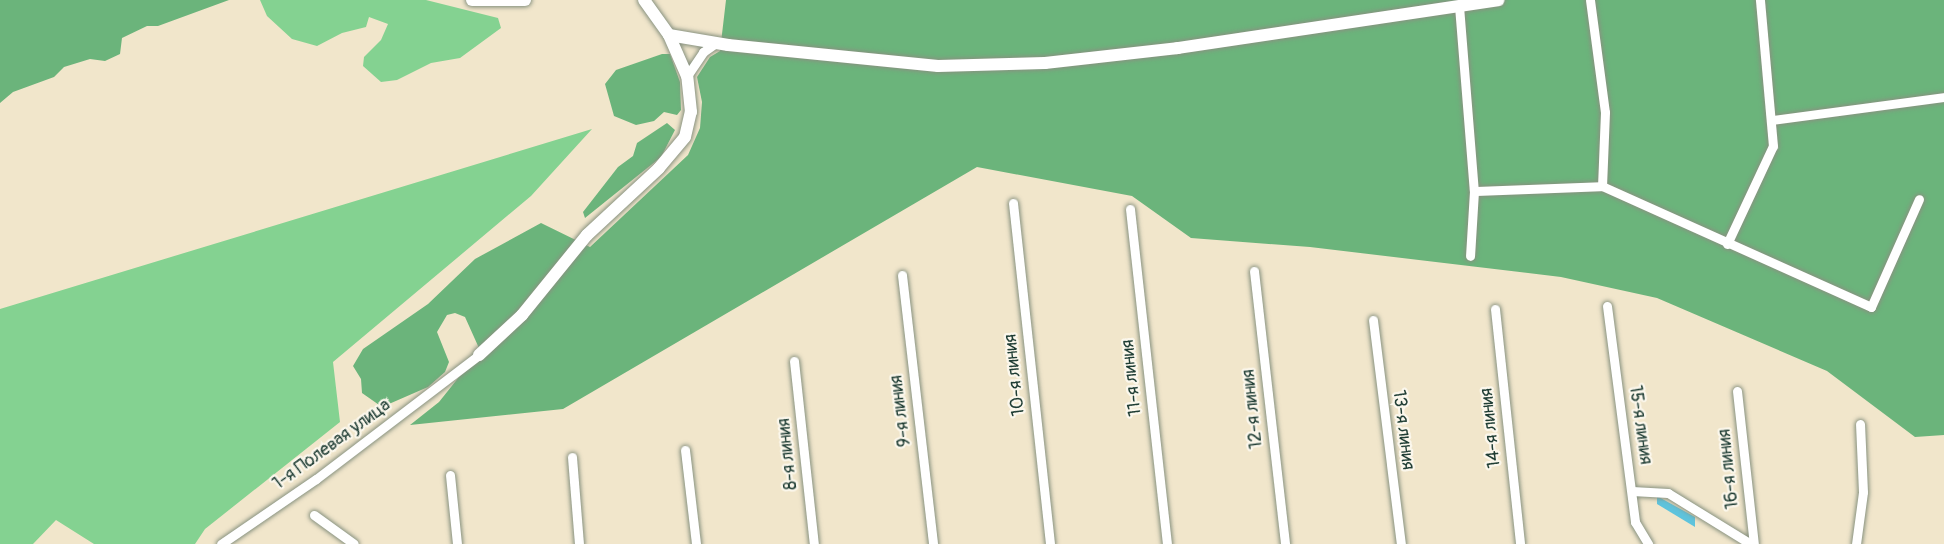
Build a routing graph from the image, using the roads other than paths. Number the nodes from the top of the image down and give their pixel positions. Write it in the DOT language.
graph roads {
  1 [pos="472,0"];
  2 [pos="525,0"];
  3 [pos="644,0"];
  4 [pos="1498,0"];
  5 [pos="1590,0"];
  6 [pos="1760,0"];
  7 [pos="1459,6"];
  8 [pos="669,35"];
  9 [pos="716,43"];
  10 [pos="687,76"];
  11 [pos="1944,97"];
  12 [pos="1772,120"];
  13 [pos="1602,186"];
  14 [pos="1474,191"];
  15 [pos="1919,199"];
  16 [pos="1013,203"];
  17 [pos="1130,209"];
  18 [pos="1727,244"];
  19 [pos="1470,256"];
  20 [pos="1254,271"];
  21 [pos="902,275"];
  22 [pos="1607,306"];
  23 [pos="1495,309"];
  24 [pos="1373,320"];
  25 [pos="478,355"];
  26 [pos="794,361"];
  27 [pos="1737,391"];
  28 [pos="1860,424"];
  29 [pos="685,450"];
  30 [pos="572,457"];
  31 [pos="450,475"];
  32 [pos="1632,491"];
  33 [pos="314,515"];
  34 [pos="221,544"];
  35 [pos="354,544"];
  36 [pos="457,544"];
  37 [pos="579,544"];
  38 [pos="696,544"];
  39 [pos="814,544"];
  40 [pos="933,544"];
  41 [pos="1050,544"];
  42 [pos="1167,544"];
  43 [pos="1285,544"];
  44 [pos="1401,544"];
  45 [pos="1520,544"];
  46 [pos="1648,544"];
  47 [pos="1753,544"];
  48 [pos="1856,544"];
  1 -- 2 [label="street"];
  3 -- 8 [label="street"];
  4 -- 7 [label="street"];
  5 -- 13 [label="street"];
  6 -- 12 [label="street"];
  7 -- 9 [label="street"];
  7 -- 14 [label="street"];
  8 -- 9 [label="street"];
  8 -- 10 [label="street"];
  9 -- 10 [label="street"];
  10 -- 25 [label="street"];
  11 -- 12 [label="street"];
  12 -- 18 [label="street"];
  13 -- 14 [label="street"];
  13 -- 18 [label="street"];
  14 -- 19 [label="street"];
  15 -- 18 [label="street"];
  16 -- 41 [label="street, 10-я линия"];
  17 -- 42 [label="street, 11-я линия"];
  20 -- 43 [label="street, 12-я линия"];
  21 -- 40 [label="street, 9-я линия"];
  22 -- 32 [label="street, 15-я линия"];
  23 -- 45 [label="street, 14-я линия"];
  24 -- 44 [label="street, 13-я линия"];
  25 -- 34 [label="street, 1-я Полевая улица"];
  26 -- 39 [label="street, 8-я линия"];
  27 -- 47 [label="street, 16-я линия"];
  28 -- 48 [label="street"];
  29 -- 38 [label="street"];
  30 -- 37 [label="street"];
  31 -- 36 [label="street"];
  32 -- 46 [label="street, 15-я линия"];
  32 -- 47 [label="street"];
  33 -- 35 [label="street"];
}
